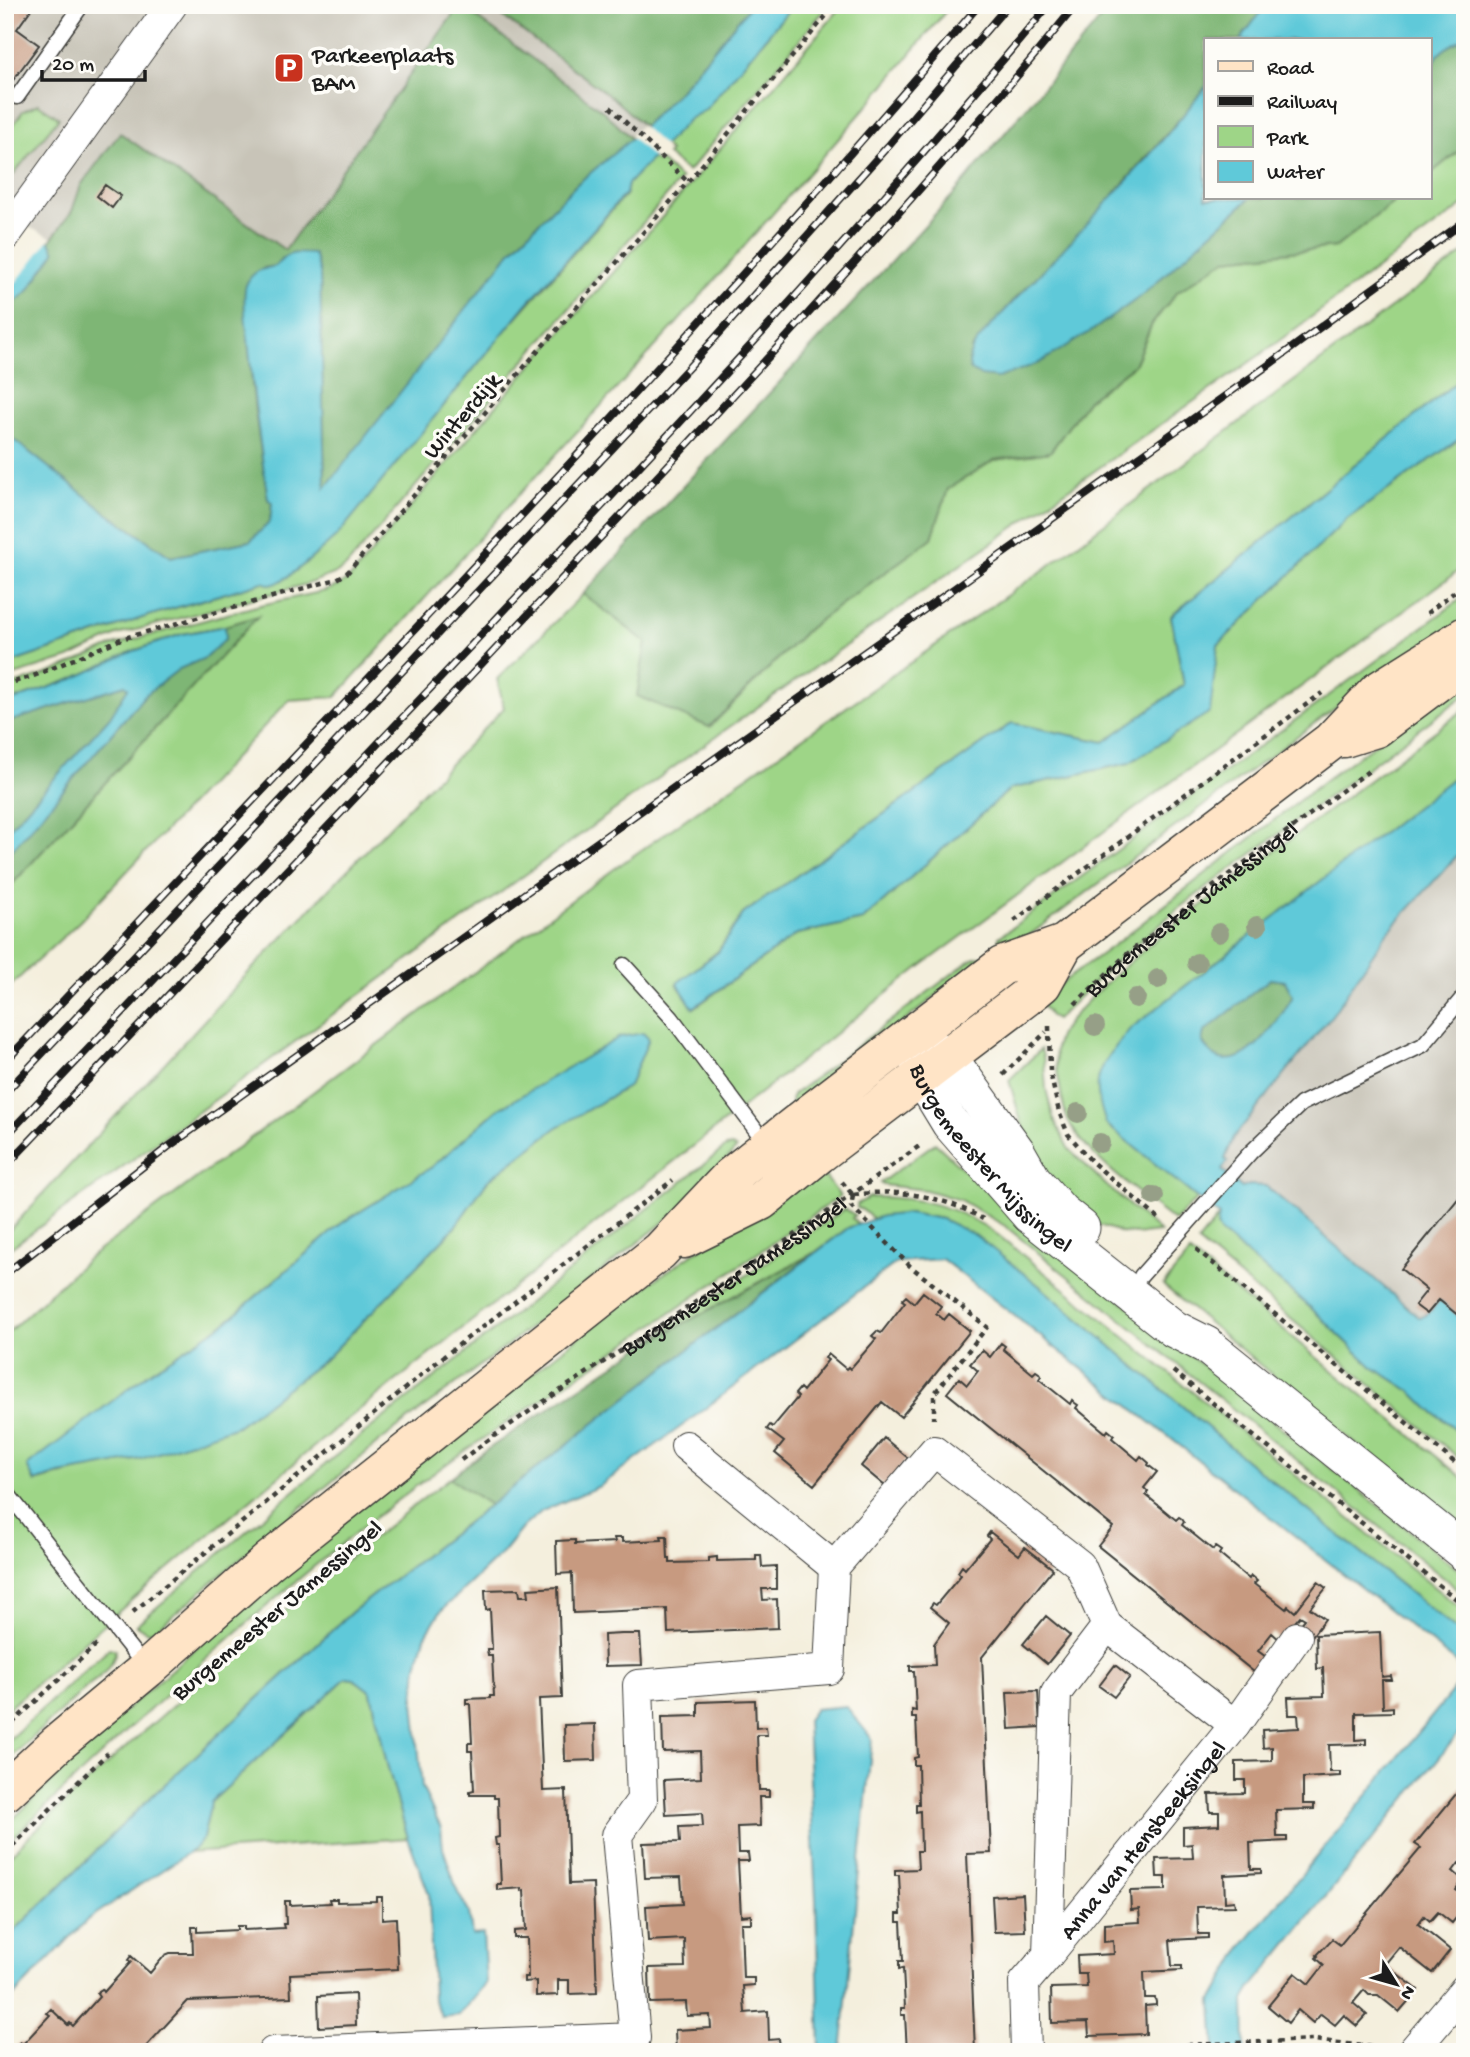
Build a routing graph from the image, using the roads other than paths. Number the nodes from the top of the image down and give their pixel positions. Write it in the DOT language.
graph roads {
  1 [pos="82,5"];
  2 [pos="172,5"];
  3 [pos="17,97"];
  4 [pos="5,236"];
  5 [pos="1465,636"];
  6 [pos="1465,660"];
  7 [pos="1331,741"];
  8 [pos="1064,944"];
  9 [pos="624,965"];
  10 [pos="1465,995"];
  11 [pos="912,1035"];
  12 [pos="935,1067"];
  13 [pos="768,1147"];
  14 [pos="660,1251"];
  15 [pos="1141,1276"];
  16 [pos="1206,1345"];
  17 [pos="686,1446"];
  18 [pos="5,1490"];
  19 [pos="1465,1553"];
  20 [pos="834,1567"];
  21 [pos="1107,1626"];
  22 [pos="1297,1637"];
  23 [pos="147,1669"];
  24 [pos="1235,1725"];
  25 [pos="5,1792"];
  26 [pos="1048,1955"];
  27 [pos="1465,1989"];
  28 [pos="637,2045"];
  29 [pos="1026,2051"];
  30 [pos="273,2052"];
  31 [pos="1412,2052"];
  1 -- 3 [label="lane"];
  2 -- 4 [label="street"];
  5 -- 7 [label="main road, Burgemeester Jamessingel"];
  6 -- 7 [label="main road, Burgemeester Jamessingel"];
  7 -- 8 [label="main road, Burgemeester Jamessingel"];
  8 -- 11 [label="main road, Burgemeester Jamessingel"];
  8 -- 12 [label="main road, Burgemeester Jamessingel"];
  9 -- 13 [label="lane"];
  10 -- 15 [label="lane"];
  11 -- 12 [label="street, Burgemeester Mijssingel"];
  11 -- 13 [label="main road, Burgemeester Jamessingel"];
  12 -- 14 [label="main road, Burgemeester Jamessingel"];
  12 -- 15 [label="street, Burgemeester Mijssingel"];
  12 -- 16 [label="street, Burgemeester Mijssingel"];
  13 -- 14 [label="main road, Burgemeester Jamessingel"];
  14 -- 23 [label="main road, Burgemeester Jamessingel"];
  15 -- 16 [label="street, Burgemeester Mijssingel"];
  16 -- 19 [label="street, Burgemeester Mijssingel"];
  17 -- 20 [label="street"];
  18 -- 23 [label="lane"];
  20 -- 21 [label="street, Anna van Hensbeeksingel"];
  20 -- 28 [label="street"];
  21 -- 24 [label="street, Anna van Hensbeeksingel"];
  21 -- 26 [label="street, Anna van Hensbeeksingel"];
  22 -- 24 [label="street, Anna van Hensbeeksingel"];
  23 -- 25 [label="main road, Burgemeester Jamessingel"];
  24 -- 26 [label="street, Anna van Hensbeeksingel"];
  26 -- 29 [label="street, Anna van Hensbeeksingel"];
  27 -- 31 [label="street"];
  28 -- 30 [label="street"];
}
